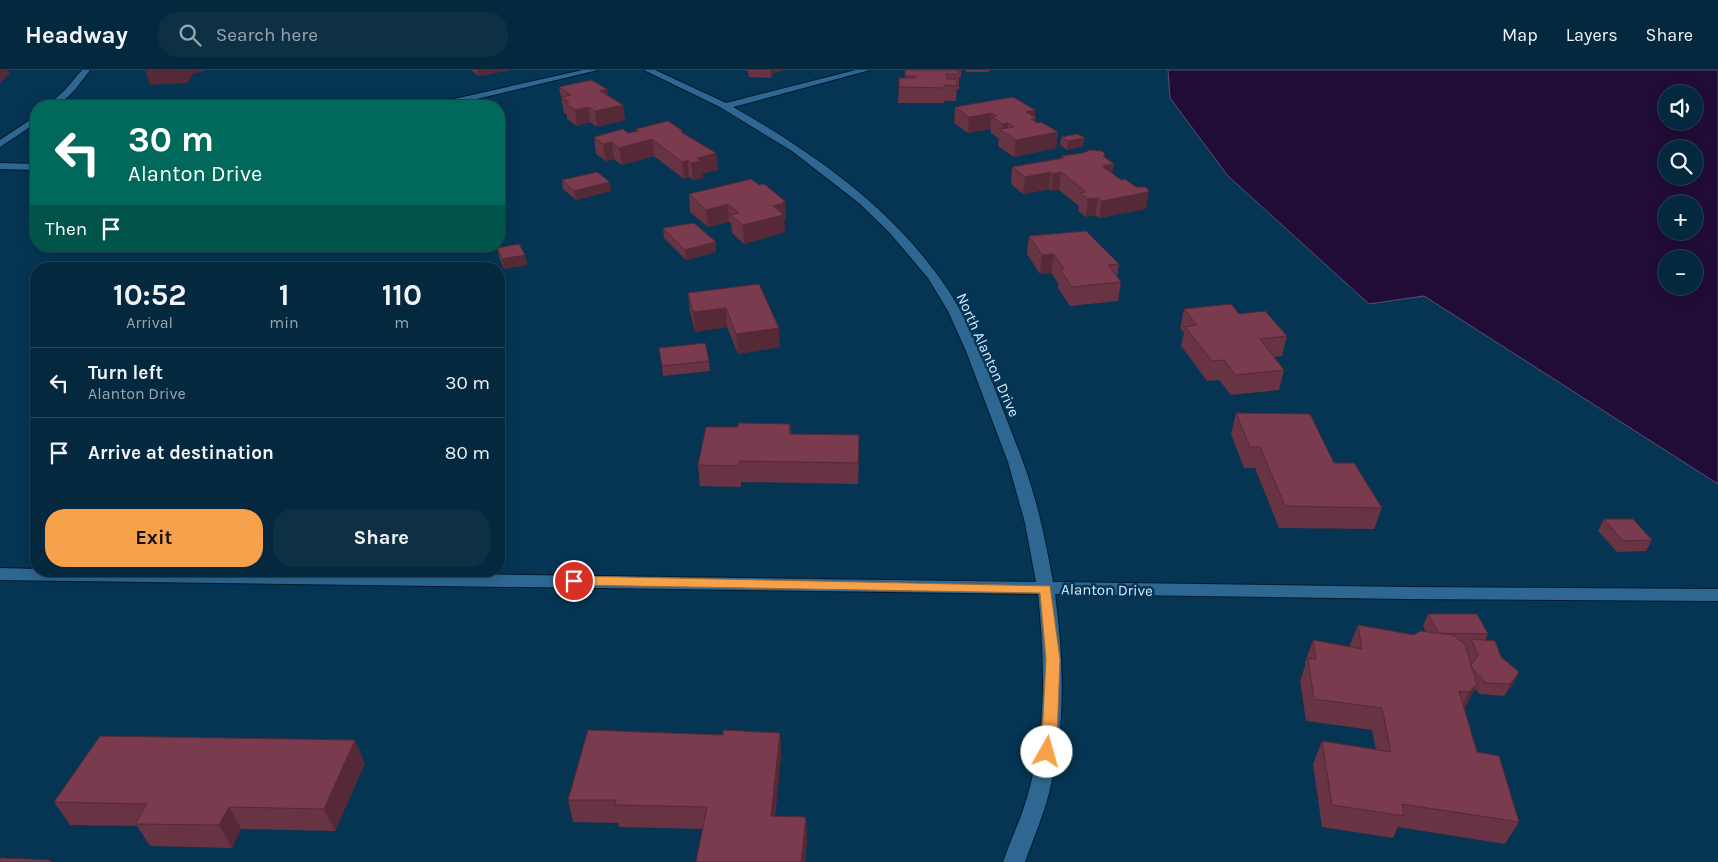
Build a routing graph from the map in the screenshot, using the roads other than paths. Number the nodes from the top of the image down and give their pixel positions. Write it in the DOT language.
graph roads {
  1 [pos="86,70"];
  2 [pos="594,70"];
  3 [pos="648,70"];
  4 [pos="866,70"];
  5 [pos="58,100"];
  6 [pos="462,100"];
  7 [pos="726,106"];
  8 [pos="30,122"];
  9 [pos="0,144"];
  10 [pos="0,166"];
  11 [pos="30,167"];
  12 [pos="0,574"];
  13 [pos="30,574"];
  14 [pos="209,577"];
  15 [pos="1046,589"];
  16 [pos="1718,595"];
  17 [pos="1014,862"];
  1 -- 5 [label="street"];
  2 -- 6 [label="street"];
  3 -- 7 [label="street, North Alanton Drive"];
  4 -- 7 [label="street"];
  7 -- 15 [label="street, North Alanton Drive"];
  8 -- 9 [label="street"];
  10 -- 11 [label="street"];
  12 -- 13 [label="street, Alanton Drive"];
  14 -- 15 [label="street, Alanton Drive"];
  15 -- 16 [label="street, Alanton Drive"];
  15 -- 17 [label="street, North Alanton Drive"];
}
